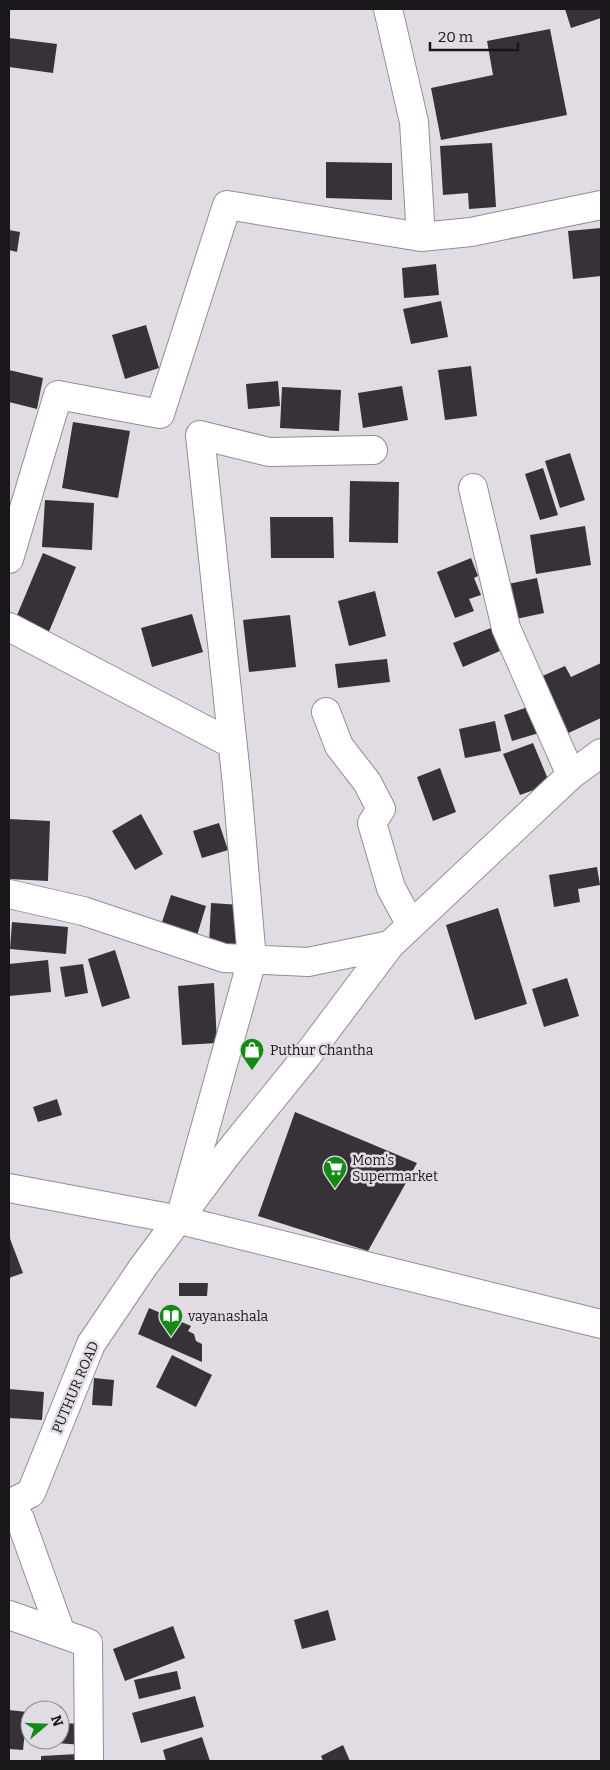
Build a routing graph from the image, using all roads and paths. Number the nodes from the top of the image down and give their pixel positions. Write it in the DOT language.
graph roads {
  1 [pos="388,9"];
  2 [pos="601,205"];
  3 [pos="421,237"];
  4 [pos="373,450"];
  5 [pos="472,488"];
  6 [pos="9,559"];
  7 [pos="9,627"];
  8 [pos="326,712"];
  9 [pos="232,744"];
  10 [pos="601,752"];
  11 [pos="571,775"];
  12 [pos="9,894"];
  13 [pos="411,925"];
  14 [pos="390,944"];
  15 [pos="252,960"];
  16 [pos="9,1188"];
  17 [pos="180,1220"];
  18 [pos="601,1324"];
  19 [pos="20,1505"];
  20 [pos="9,1548"];
  21 [pos="9,1615"];
  22 [pos="61,1634"];
  23 [pos="89,1761"];
  1 -- 3 [label="street"];
  2 -- 3 [label="street"];
  3 -- 6 [label="street"];
  4 -- 9 [label="street"];
  5 -- 11 [label="street"];
  7 -- 9 [label="street"];
  8 -- 13 [label="street"];
  9 -- 15 [label="street"];
  10 -- 11 [label="street, PUTHUR ROAD"];
  11 -- 13 [label="street, PUTHUR ROAD"];
  12 -- 15 [label="street"];
  13 -- 14 [label="street, PUTHUR ROAD"];
  14 -- 15 [label="street"];
  14 -- 17 [label="street, PUTHUR ROAD"];
  15 -- 17 [label="street"];
  16 -- 17 [label="street"];
  17 -- 18 [label="street"];
  17 -- 19 [label="street, PUTHUR ROAD"];
  19 -- 20 [label="street, PUTHUR ROAD"];
  19 -- 22 [label="street"];
  21 -- 22 [label="street"];
  22 -- 23 [label="street"];
}
